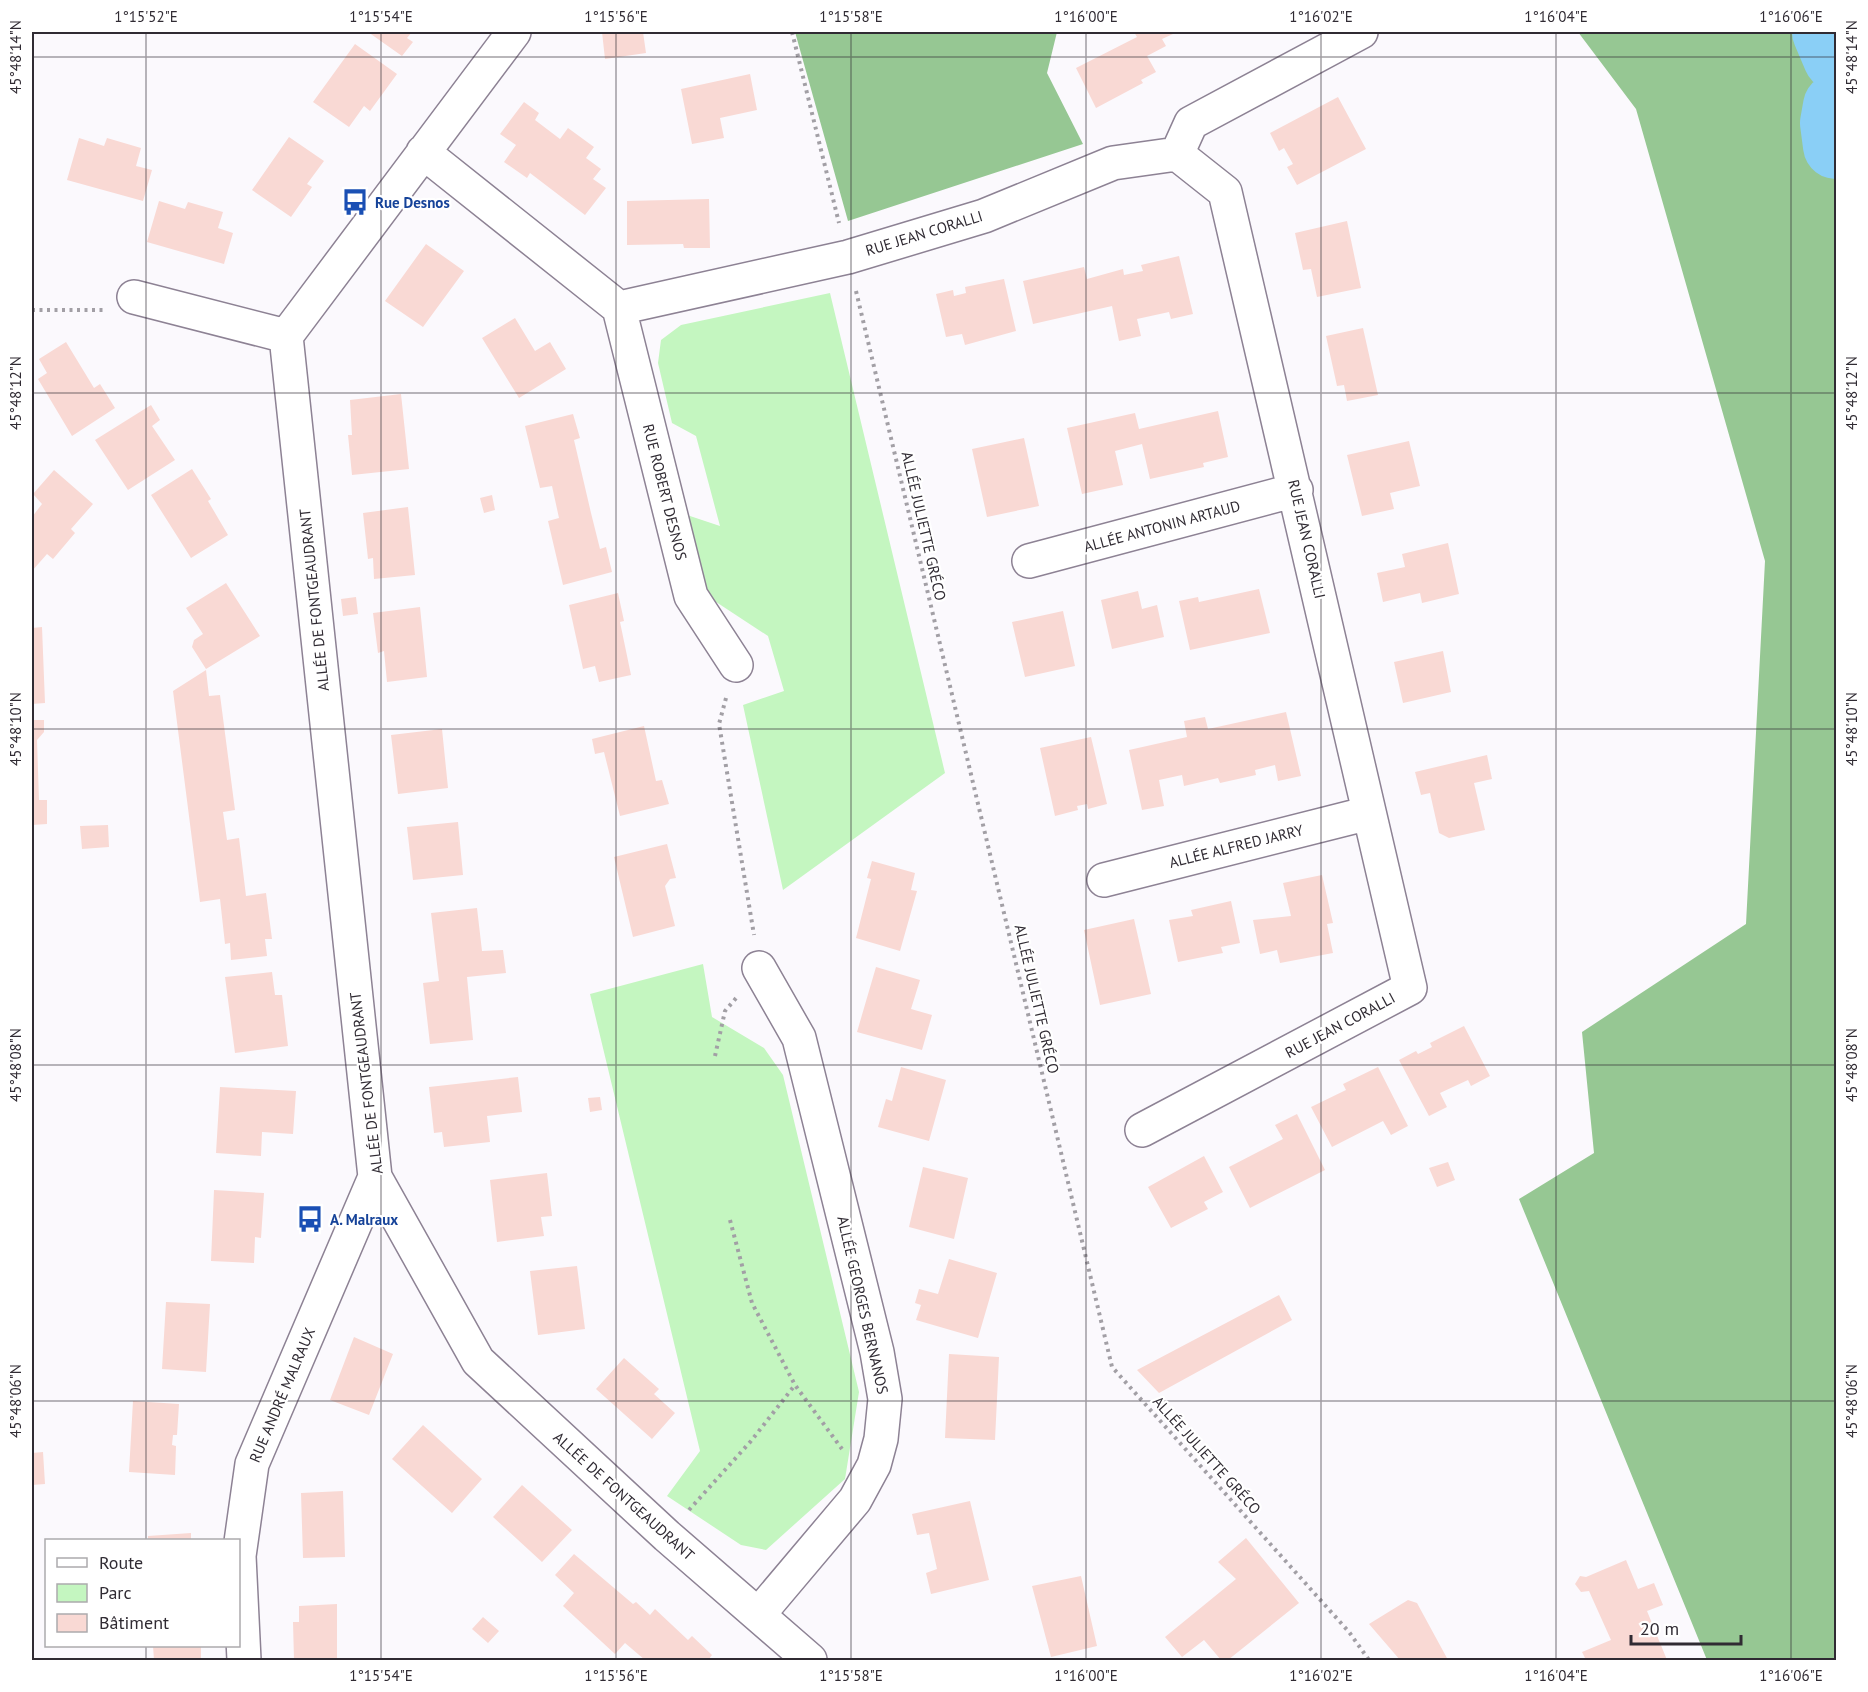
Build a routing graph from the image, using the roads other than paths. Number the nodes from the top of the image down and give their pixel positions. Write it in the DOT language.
graph roads {
  1 [pos="514,32"];
  2 [pos="1361,32"];
  3 [pos="423,152"];
  4 [pos="1177,154"];
  5 [pos="134,297"];
  6 [pos="619,308"];
  7 [pos="285,336"];
  8 [pos="1296,490"];
  9 [pos="1029,561"];
  10 [pos="736,665"];
  11 [pos="1368,813"];
  12 [pos="1104,880"];
  13 [pos="759,968"];
  14 [pos="1142,1130"];
  15 [pos="375,1177"];
  16 [pos="240,1549"];
  17 [pos="240,1577"];
  18 [pos="758,1616"];
  19 [pos="244,1660"];
  20 [pos="810,1660"];
  1 -- 3 [label="street"];
  2 -- 4 [label="street"];
  3 -- 6 [label="street"];
  3 -- 7 [label="street"];
  4 -- 6 [label="street, RUE JEAN CORALLI"];
  4 -- 8 [label="street, RUE JEAN CORALLI"];
  5 -- 7 [label="street"];
  6 -- 10 [label="street, RUE ROBERT DESNOS"];
  7 -- 15 [label="street, ALLÉE DE FONTGEAUDRANT"];
  8 -- 9 [label="street, ALLÉE ANTONIN ARTAUD"];
  8 -- 11 [label="street, RUE JEAN CORALLI"];
  11 -- 12 [label="street, ALLÉE ALFRED JARRY"];
  11 -- 14 [label="street, RUE JEAN CORALLI"];
  13 -- 18 [label="street, ALLÉE GEORGES BERNANOS"];
  15 -- 16 [label="street, RUE ANDRÉ MALRAUX"];
  15 -- 18 [label="street, ALLÉE DE FONTGEAUDRANT"];
  17 -- 19 [label="street, RUE ANDRÉ MALRAUX"];
  18 -- 20 [label="street, ALLÉE DE FONTGEAUDRANT"];
}
